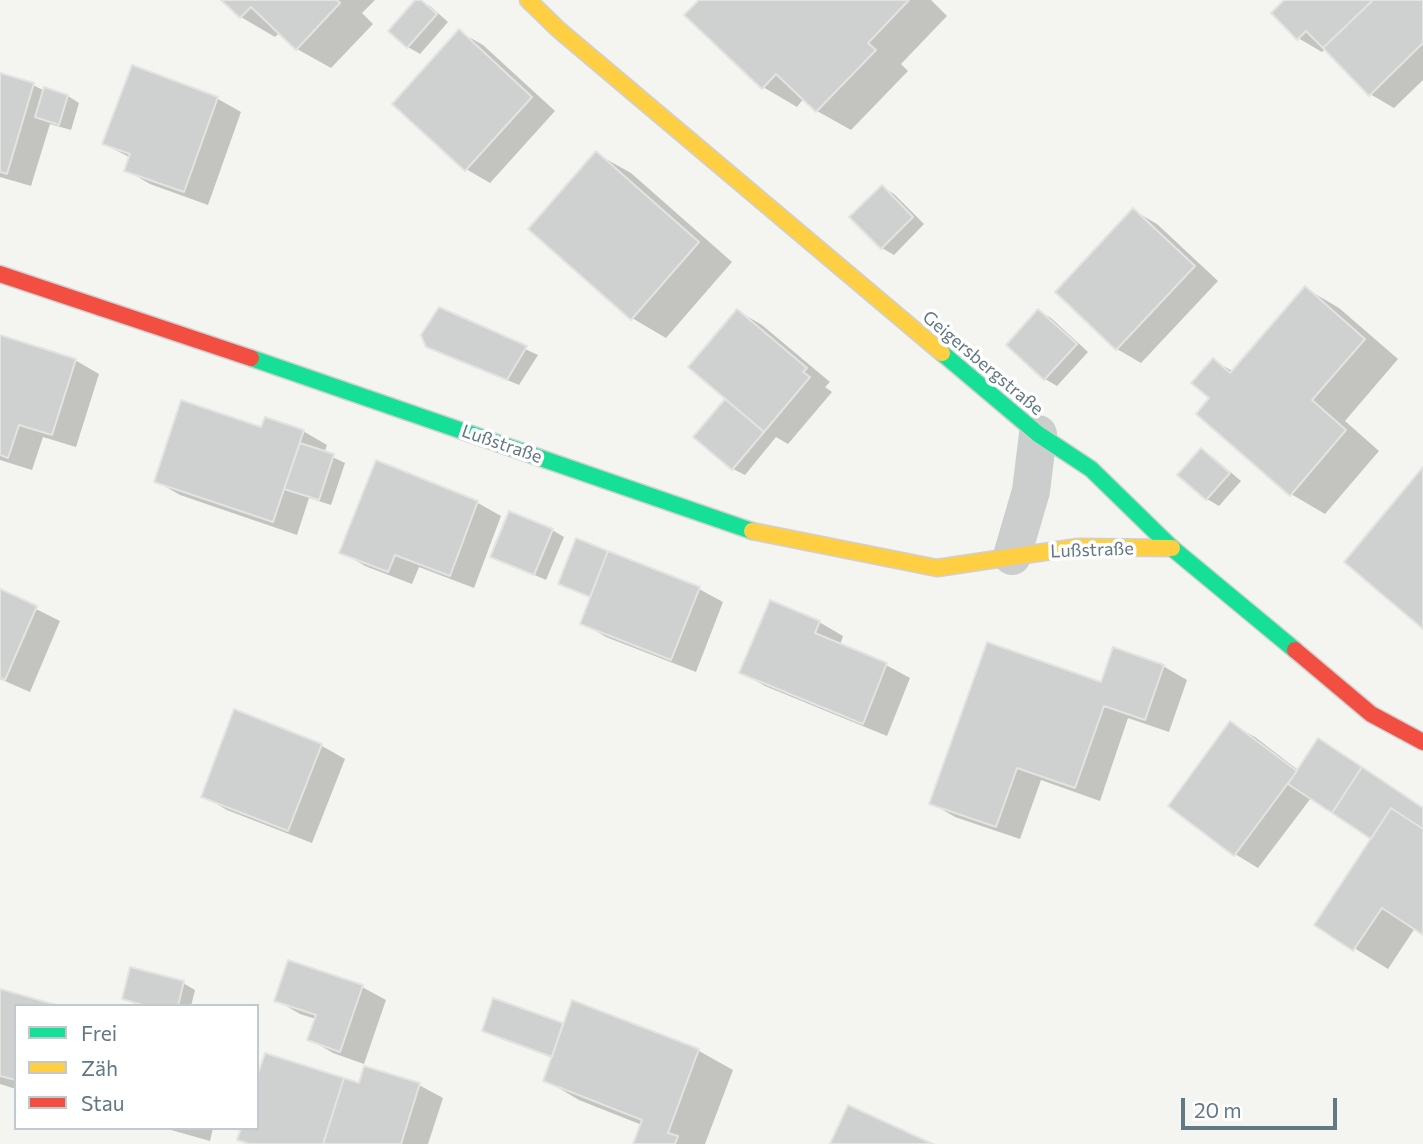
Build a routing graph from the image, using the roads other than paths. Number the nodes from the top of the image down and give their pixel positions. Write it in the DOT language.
graph roads {
  1 [pos="528,0"];
  2 [pos="0,274"];
  3 [pos="1038,434"];
  4 [pos="1172,548"];
  5 [pos="1012,556"];
  6 [pos="1423,742"];
  1 -- 3 [label="street, Geigersbergstraße"];
  2 -- 5 [label="street, Lußstraße"];
  3 -- 4 [label="street, Geigersbergstraße"];
  3 -- 5 [label="street"];
  4 -- 5 [label="street, Lußstraße"];
  4 -- 6 [label="street, Geigersbergstraße"];
}
